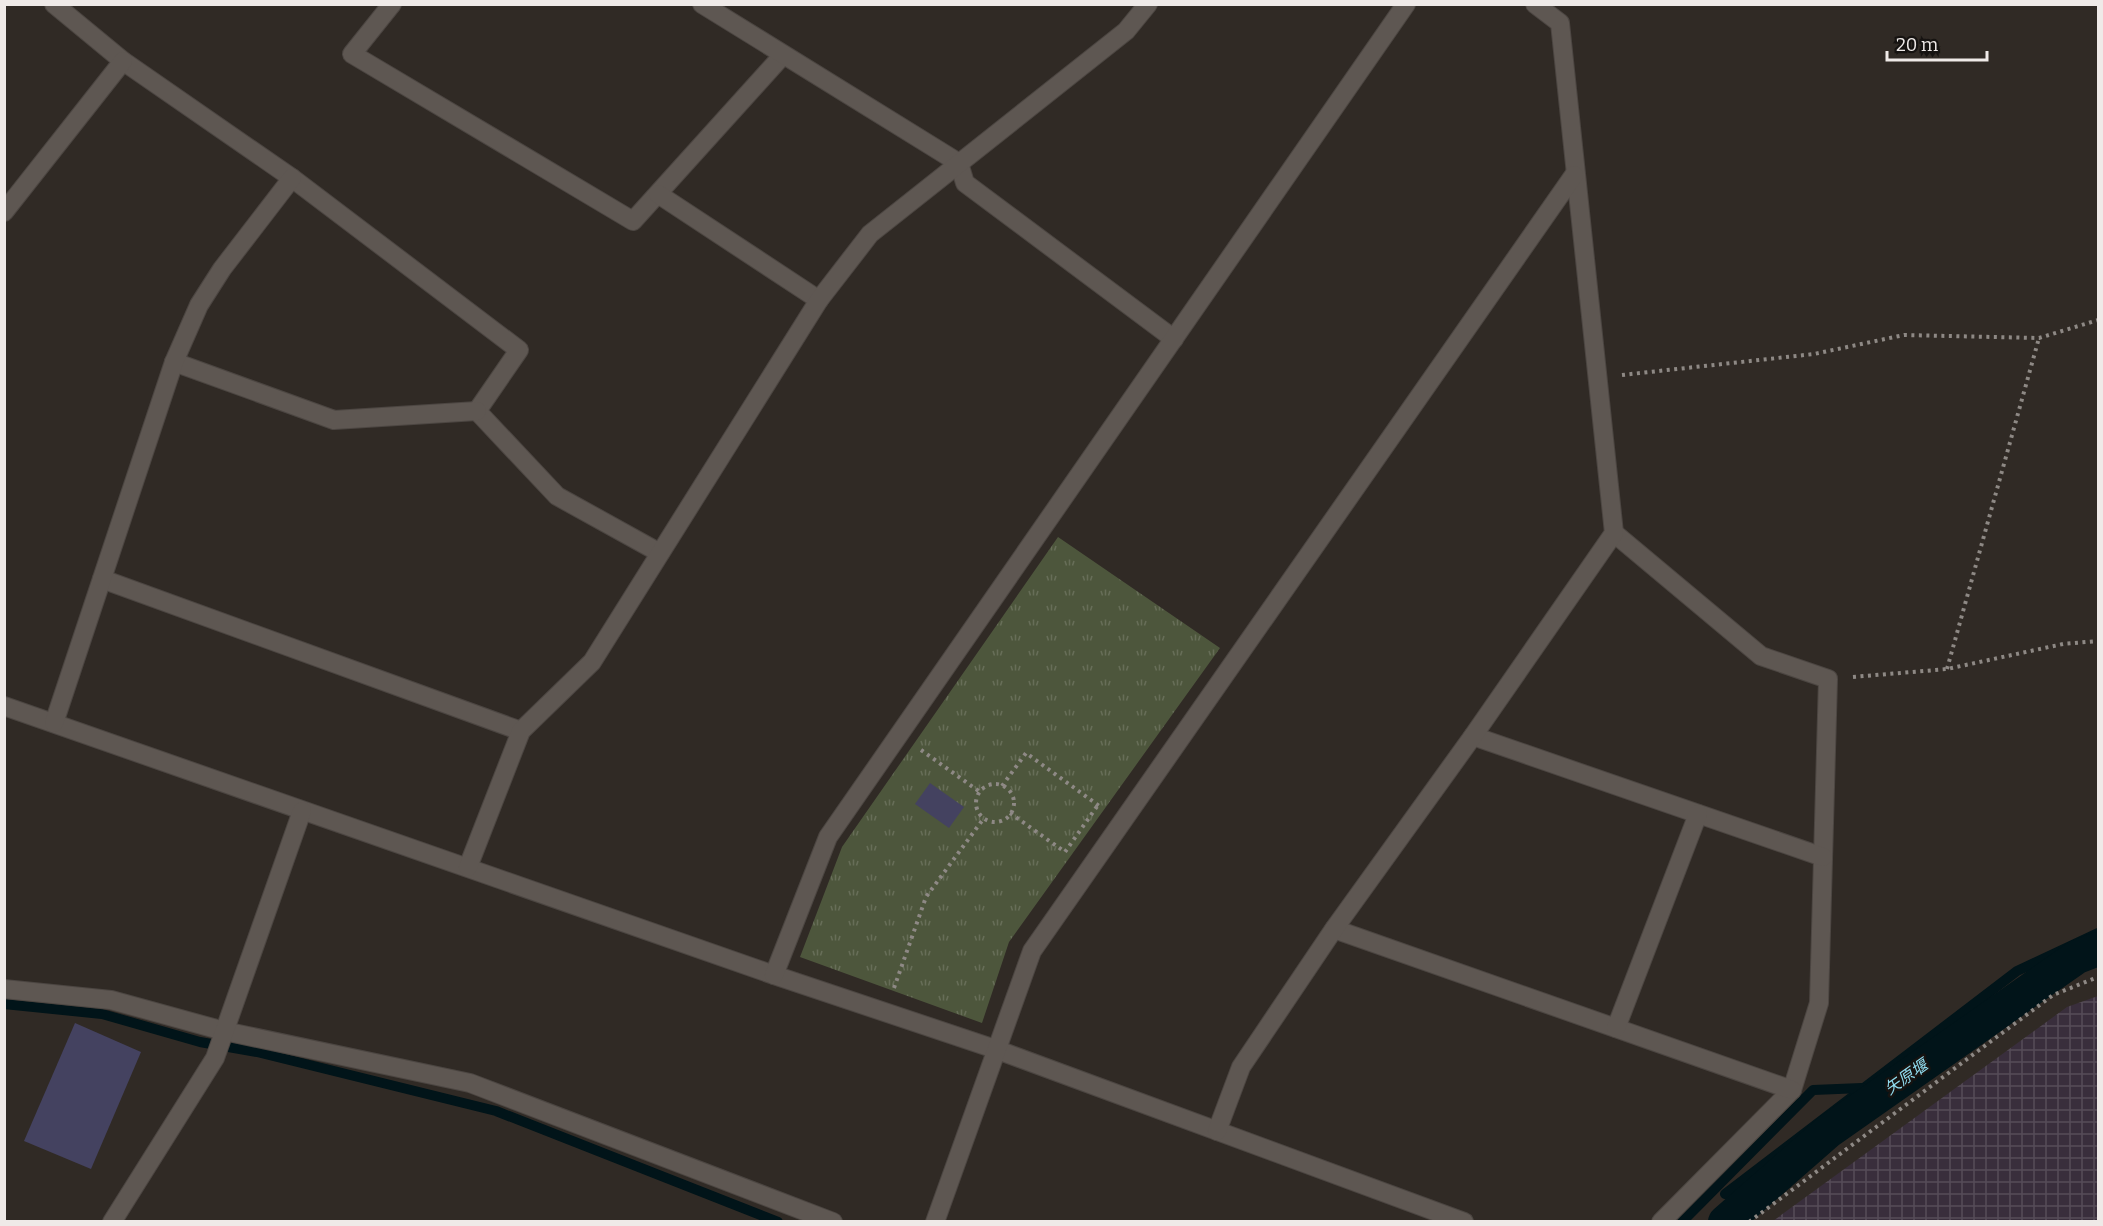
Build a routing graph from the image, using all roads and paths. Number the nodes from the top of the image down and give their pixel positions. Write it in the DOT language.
graph roads {
  1 [pos="54,4"];
  2 [pos="392,4"];
  3 [pos="702,4"];
  4 [pos="1148,4"];
  5 [pos="1406,4"];
  6 [pos="1535,4"];
  7 [pos="783,55"];
  8 [pos="123,61"];
  9 [pos="959,163"];
  10 [pos="1574,175"];
  11 [pos="292,178"];
  12 [pos="658,194"];
  13 [pos="4,212"];
  14 [pos="819,300"];
  15 [pos="2098,320"];
  16 [pos="2039,338"];
  17 [pos="1174,339"];
  18 [pos="174,362"];
  19 [pos="1597,377"];
  20 [pos="477,411"];
  21 [pos="1614,533"];
  22 [pos="660,553"];
  23 [pos="102,579"];
  24 [pos="2098,641"];
  25 [pos="1947,669"];
  26 [pos="1828,679"];
  27 [pos="4,706"];
  28 [pos="54,723"];
  29 [pos="521,731"];
  30 [pos="1473,736"];
  31 [pos="917,747"];
  32 [pos="1002,786"];
  33 [pos="980,792"];
  34 [pos="1098,805"];
  35 [pos="302,811"];
  36 [pos="1010,813"];
  37 [pos="1698,814"];
  38 [pos="984,818"];
  39 [pos="1122,822"];
  40 [pos="1823,857"];
  41 [pos="468,867"];
  42 [pos="1334,928"];
  43 [pos="774,975"];
  44 [pos="2098,977"];
  45 [pos="4,989"];
  46 [pos="891,995"];
  47 [pos="1616,1028"];
  48 [pos="224,1031"];
  49 [pos="995,1049"];
  50 [pos="1792,1090"];
  51 [pos="1217,1131"];
  52 [pos="112,1221"];
  53 [pos="833,1221"];
  54 [pos="935,1221"];
  55 [pos="1464,1221"];
  56 [pos="1661,1221"];
  57 [pos="1749,1221"];
  1 -- 8 [label="street"];
  2 -- 12 [label="street"];
  3 -- 7 [label="street"];
  4 -- 9 [label="street"];
  5 -- 17 [label="street"];
  6 -- 10 [label="street"];
  7 -- 9 [label="street"];
  7 -- 12 [label="street"];
  8 -- 11 [label="street"];
  8 -- 13 [label="street"];
  9 -- 14 [label="street"];
  9 -- 17 [label="street"];
  10 -- 19 [label="street"];
  10 -- 39 [label="street"];
  11 -- 18 [label="street"];
  11 -- 20 [label="street"];
  12 -- 14 [label="street"];
  14 -- 22 [label="street"];
  15 -- 16 [label="path"];
  16 -- 19 [label="path"];
  16 -- 25 [label="path"];
  17 -- 43 [label="street"];
  18 -- 20 [label="street"];
  18 -- 23 [label="street"];
  19 -- 21 [label="street"];
  20 -- 22 [label="street"];
  21 -- 26 [label="street"];
  21 -- 30 [label="street"];
  22 -- 29 [label="street"];
  23 -- 28 [label="street"];
  23 -- 29 [label="street"];
  24 -- 25 [label="path"];
  25 -- 26 [label="path"];
  26 -- 40 [label="street"];
  27 -- 28 [label="street"];
  28 -- 35 [label="street"];
  29 -- 41 [label="street"];
  30 -- 37 [label="street"];
  30 -- 42 [label="street"];
  31 -- 33 [label="path"];
  32 -- 33 [label="path"];
  32 -- 34 [label="path"];
  32 -- 36 [label="path"];
  33 -- 38 [label="path"];
  34 -- 36 [label="path"];
  34 -- 39 [label="path"];
  35 -- 41 [label="street"];
  35 -- 48 [label="street"];
  36 -- 38 [label="path"];
  37 -- 40 [label="street"];
  37 -- 47 [label="street"];
  38 -- 46 [label="path"];
  39 -- 49 [label="street"];
  40 -- 50 [label="street"];
  41 -- 43 [label="street"];
  42 -- 47 [label="street"];
  42 -- 51 [label="street"];
  43 -- 49 [label="street"];
  44 -- 57 [label="path"];
  45 -- 48 [label="street"];
  47 -- 50 [label="street"];
  48 -- 52 [label="street"];
  48 -- 53 [label="street"];
  49 -- 51 [label="street"];
  49 -- 54 [label="street"];
  50 -- 56 [label="street"];
  51 -- 55 [label="street"];
}
